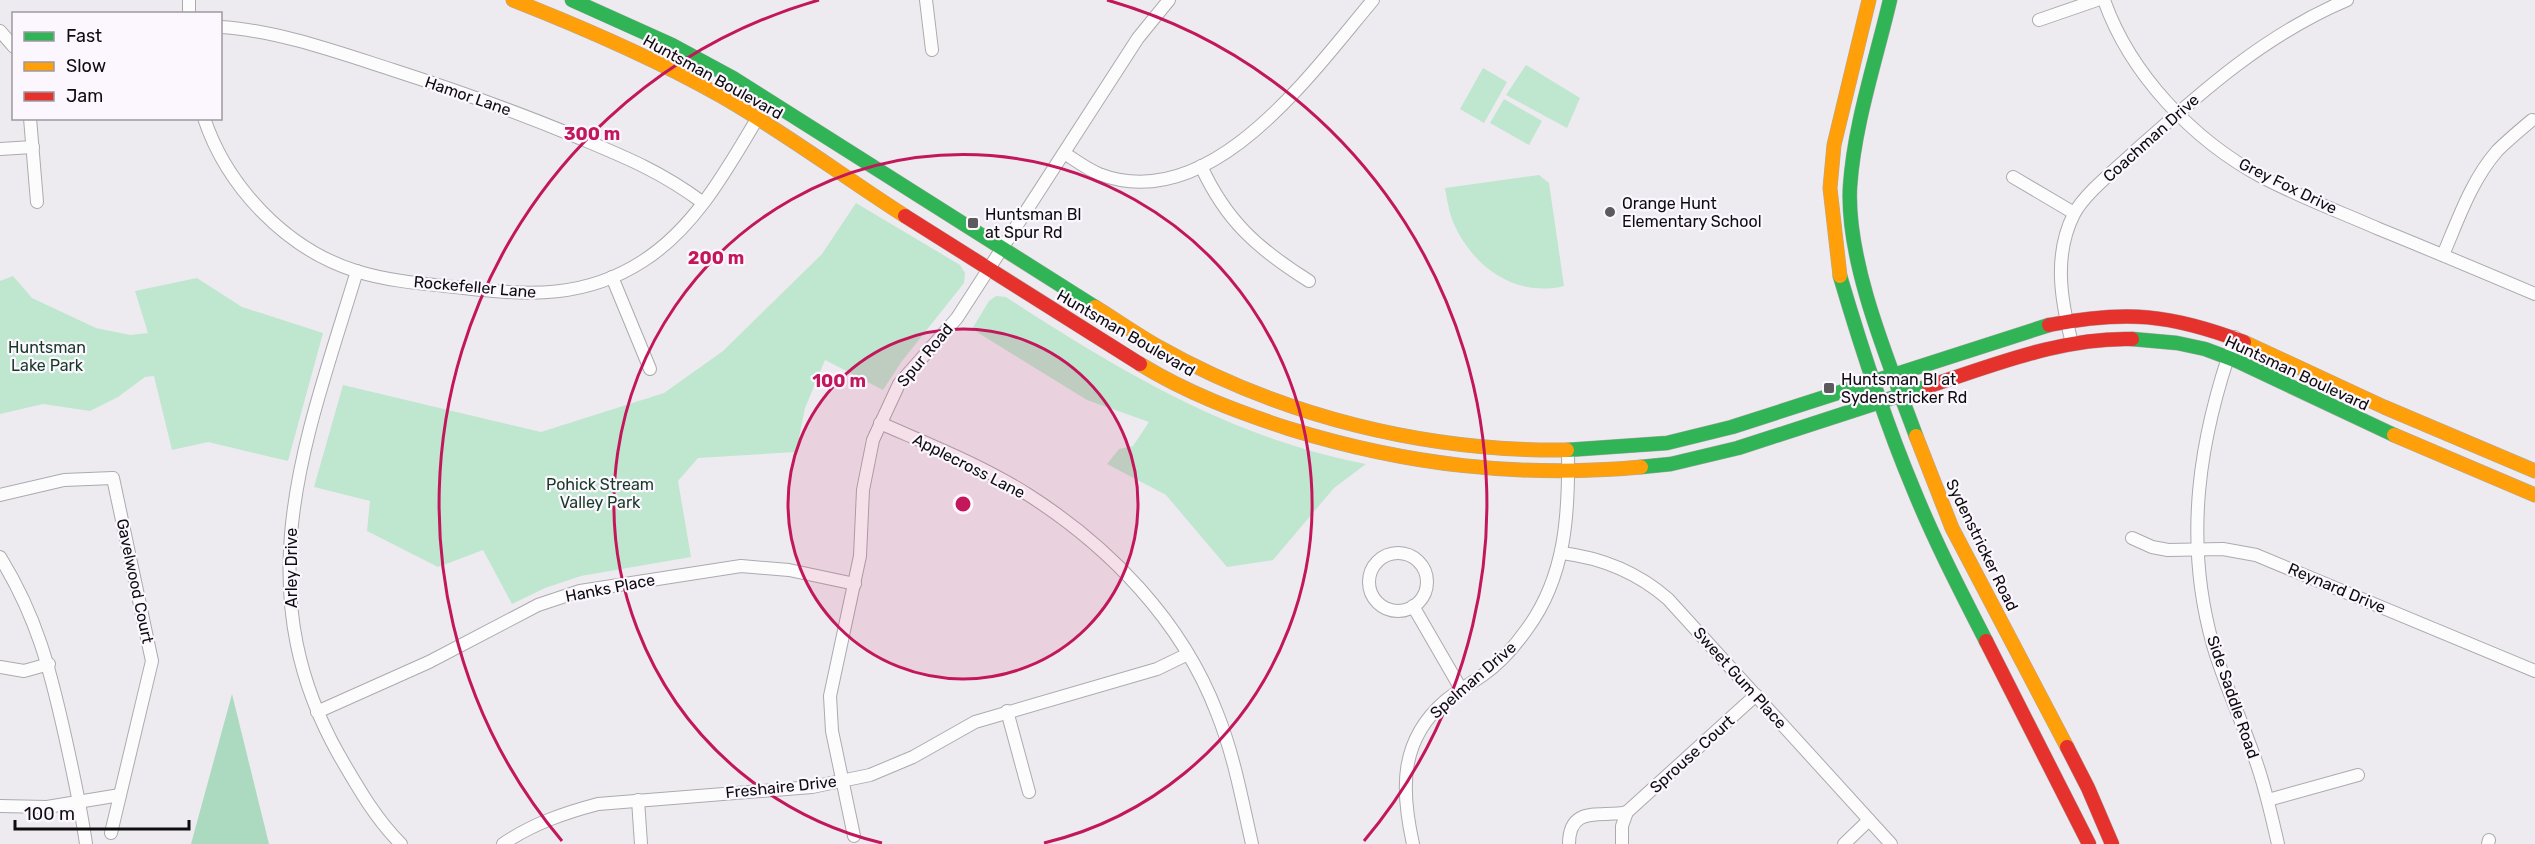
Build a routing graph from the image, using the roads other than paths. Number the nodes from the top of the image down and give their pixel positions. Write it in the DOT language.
graph roads {
  1 [pos="513,0"];
  2 [pos="572,0"];
  3 [pos="926,0"];
  4 [pos="1169,0"];
  5 [pos="1372,0"];
  6 [pos="1869,0"];
  7 [pos="1890,0"];
  8 [pos="2097,0"];
  9 [pos="2104,0"];
  10 [pos="2347,0"];
  11 [pos="2039,20"];
  12 [pos="222,27"];
  13 [pos="0,31"];
  14 [pos="12,45"];
  15 [pos="932,50"];
  16 [pos="768,101"];
  17 [pos="2178,112"];
  18 [pos="757,119"];
  19 [pos="30,120"];
  20 [pos="205,120"];
  21 [pos="2532,120"];
  22 [pos="33,147"];
  23 [pos="0,149"];
  24 [pos="1064,153"];
  25 [pos="1201,166"];
  26 [pos="2013,177"];
  27 [pos="37,202"];
  28 [pos="702,202"];
  29 [pos="2074,213"];
  30 [pos="1002,249"];
  31 [pos="2443,255"];
  32 [pos="988,269"];
  33 [pos="357,272"];
  34 [pos="612,277"];
  35 [pos="1309,281"];
  36 [pos="2535,294"];
  37 [pos="2066,320"];
  38 [pos="2235,337"];
  39 [pos="2072,343"];
  40 [pos="2228,358"];
  41 [pos="650,369"];
  42 [pos="1894,375"];
  43 [pos="1873,381"];
  44 [pos="1901,396"];
  45 [pos="1881,402"];
  46 [pos="880,423"];
  47 [pos="1568,450"];
  48 [pos="2535,471"];
  49 [pos="1569,472"];
  50 [pos="0,495"];
  51 [pos="2535,495"];
  52 [pos="2132,538"];
  53 [pos="2198,549"];
  54 [pos="1562,553"];
  55 [pos="0,557"];
  56 [pos="855,584"];
  57 [pos="1413,606"];
  58 [pos="1188,654"];
  59 [pos="49,664"];
  60 [pos="0,667"];
  61 [pos="2535,671"];
  62 [pos="1461,689"];
  63 [pos="1756,695"];
  64 [pos="1006,711"];
  65 [pos="317,712"];
  66 [pos="2358,775"];
  67 [pos="842,782"];
  68 [pos="1029,792"];
  69 [pos="120,795"];
  70 [pos="2268,800"];
  71 [pos="638,801"];
  72 [pos="80,802"];
  73 [pos="0,806"];
  74 [pos="1627,812"];
  75 [pos="1869,820"];
  76 [pos="111,833"];
  77 [pos="854,836"];
  78 [pos="86,844"];
  79 [pos="401,844"];
  80 [pos="503,844"];
  81 [pos="641,844"];
  82 [pos="1252,844"];
  83 [pos="1413,844"];
  84 [pos="1569,844"];
  85 [pos="1622,844"];
  86 [pos="1844,844"];
  87 [pos="1891,844"];
  88 [pos="2089,844"];
  89 [pos="2112,844"];
  90 [pos="2278,844"];
  1 -- 18 [label="street, Huntsman Boulevard"];
  2 -- 16 [label="street, Huntsman Boulevard"];
  3 -- 15 [label="street"];
  4 -- 24 [label="street, Spur Road"];
  5 -- 25 [label="street"];
  6 -- 43 [label="street"];
  7 -- 42 [label="street, Sydenstricker Road"];
  8 -- 11 [label="street"];
  9 -- 17 [label="street, Grey Fox Drive"];
  10 -- 17 [label="street, Coachman Drive"];
  12 -- 28 [label="street, Hamor Lane"];
  13 -- 14 [label="street"];
  16 -- 18 [label="street, Rockefeller Lane"];
  16 -- 30 [label="street, Huntsman Boulevard"];
  17 -- 29 [label="street, Coachman Drive"];
  17 -- 31 [label="street, Grey Fox Drive"];
  18 -- 28 [label="street, Rockefeller Lane"];
  18 -- 32 [label="street, Huntsman Boulevard"];
  19 -- 22 [label="street"];
  20 -- 33 [label="street, Rockefeller Lane"];
  21 -- 31 [label="street"];
  22 -- 23 [label="street"];
  22 -- 27 [label="street"];
  24 -- 25 [label="street"];
  24 -- 30 [label="street, Spur Road"];
  25 -- 35 [label="street"];
  26 -- 29 [label="street"];
  28 -- 34 [label="street, Rockefeller Lane"];
  29 -- 37 [label="street, Coachman Drive"];
  30 -- 32 [label="street, Spur Road"];
  30 -- 47 [label="street, Huntsman Boulevard"];
  31 -- 36 [label="street, Grey Fox Drive"];
  32 -- 46 [label="street, Spur Road"];
  32 -- 49 [label="street, Huntsman Boulevard"];
  33 -- 34 [label="street, Rockefeller Lane"];
  33 -- 65 [label="street, Arley Drive"];
  34 -- 41 [label="street"];
  37 -- 38 [label="street, Huntsman Boulevard"];
  37 -- 39 [label="street, Coachman Drive"];
  37 -- 42 [label="street, Huntsman Boulevard"];
  38 -- 40 [label="street, Side Saddle Road"];
  38 -- 48 [label="street, Huntsman Boulevard"];
  39 -- 40 [label="street, Huntsman Boulevard"];
  39 -- 44 [label="street, Huntsman Boulevard"];
  40 -- 51 [label="street, Huntsman Boulevard"];
  40 -- 53 [label="street, Side Saddle Road"];
  42 -- 43 [label="street, Huntsman Boulevard"];
  42 -- 44 [label="street, Sydenstricker Road"];
  43 -- 45 [label="street"];
  43 -- 47 [label="street, Huntsman Boulevard"];
  44 -- 45 [label="street, Huntsman Boulevard"];
  44 -- 89 [label="street, Sydenstricker Road"];
  45 -- 49 [label="street, Huntsman Boulevard"];
  45 -- 88 [label="street"];
  46 -- 56 [label="street, Spur Road"];
  46 -- 58 [label="street, Applecross Lane"];
  47 -- 49 [label="street, Spelman Drive"];
  49 -- 54 [label="street, Spelman Drive"];
  50 -- 69 [label="street, Gavelwood Court"];
  52 -- 53 [label="street, Reynard Drive"];
  53 -- 61 [label="street, Reynard Drive"];
  53 -- 70 [label="street, Side Saddle Road"];
  54 -- 62 [label="street, Spelman Drive"];
  54 -- 63 [label="street, Sweet Gum Place"];
  55 -- 59 [label="street"];
  56 -- 65 [label="street, Hanks Place"];
  56 -- 67 [label="street, Spur Road"];
  57 -- 57 [label="street"];
  57 -- 62 [label="street"];
  58 -- 64 [label="street, Freshaire Drive"];
  58 -- 82 [label="street, Applecross Lane"];
  59 -- 60 [label="street"];
  59 -- 72 [label="street"];
  62 -- 83 [label="street, Spelman Drive"];
  63 -- 74 [label="street, Sprouse Court"];
  63 -- 75 [label="street, Sweet Gum Place"];
  64 -- 67 [label="street, Freshaire Drive"];
  64 -- 68 [label="street"];
  65 -- 79 [label="street, Arley Drive"];
  66 -- 70 [label="street"];
  67 -- 71 [label="street, Freshaire Drive"];
  67 -- 77 [label="street, Spur Road"];
  69 -- 72 [label="street"];
  69 -- 76 [label="street, Gavelwood Court"];
  70 -- 90 [label="street, Side Saddle Road"];
  71 -- 80 [label="street, Freshaire Drive"];
  71 -- 81 [label="street"];
  72 -- 73 [label="street"];
  72 -- 78 [label="street"];
  74 -- 84 [label="street"];
  74 -- 85 [label="street"];
  75 -- 86 [label="street"];
  75 -- 87 [label="street, Sweet Gum Place"];
}
